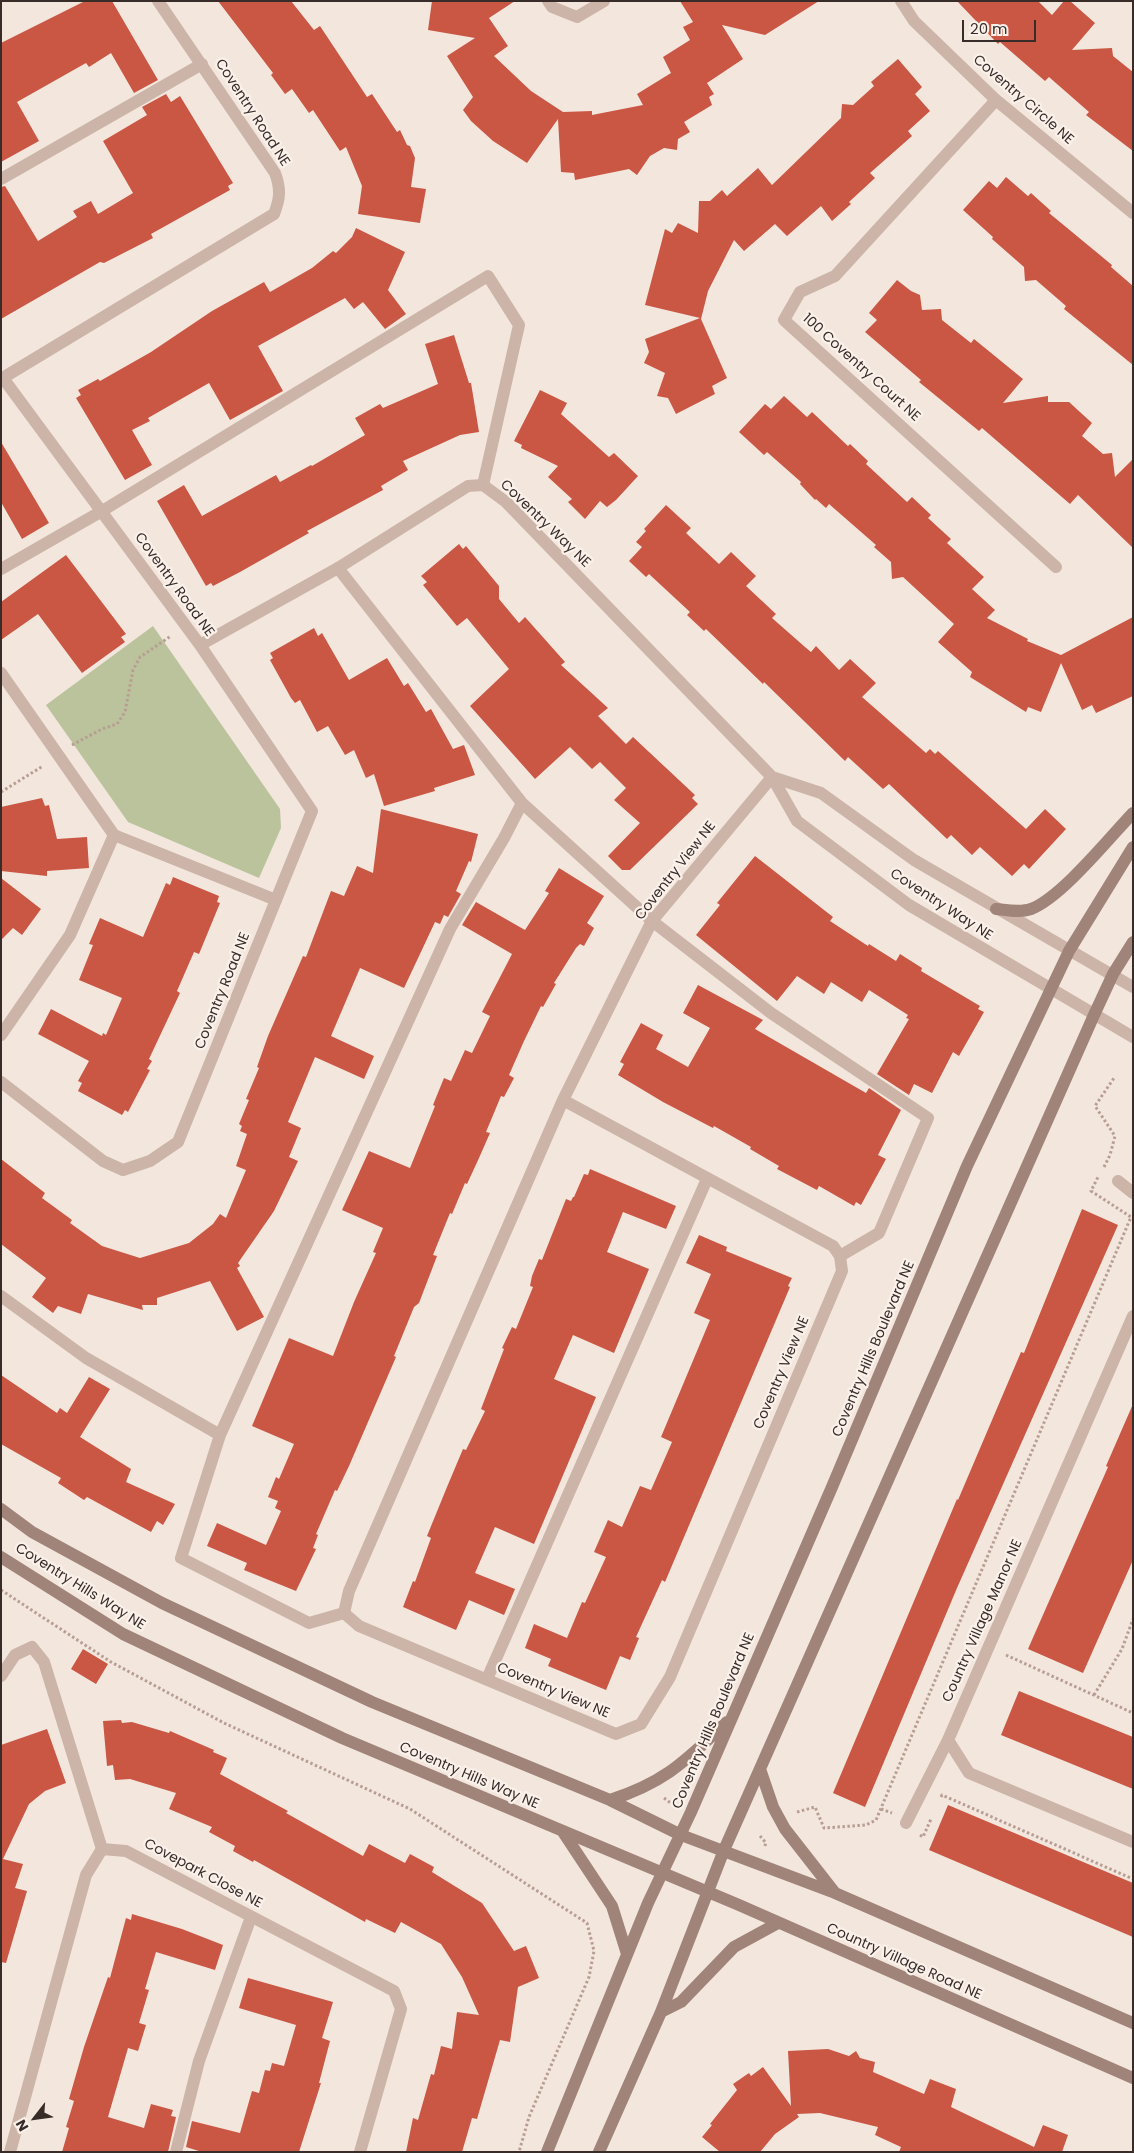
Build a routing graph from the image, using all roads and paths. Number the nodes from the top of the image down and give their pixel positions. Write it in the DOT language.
graph roads {
  1 [pos="158,1"];
  2 [pos="548,1"];
  3 [pos="604,1"];
  4 [pos="901,1"];
  5 [pos="202,64"];
  6 [pos="996,100"];
  7 [pos="1,179"];
  8 [pos="1133,212"];
  9 [pos="2,378"];
  10 [pos="483,485"];
  11 [pos="102,511"];
  12 [pos="1056,567"];
  13 [pos="338,568"];
  14 [pos="1,569"];
  15 [pos="185,627"];
  16 [pos="200,645"];
  17 [pos="1,673"];
  18 [pos="59,756"];
  19 [pos="772,777"];
  20 [pos="1,792"];
  21 [pos="522,803"];
  22 [pos="1133,813"];
  23 [pos="114,835"];
  24 [pos="1133,847"];
  25 [pos="276,900"];
  26 [pos="996,910"];
  27 [pos="652,921"];
  28 [pos="1133,942"];
  29 [pos="1069,951"];
  30 [pos="1113,974"];
  31 [pos="1133,987"];
  32 [pos="1051,990"];
  33 [pos="1094,1015"];
  34 [pos="1,1035"];
  35 [pos="1133,1037"];
  36 [pos="1114,1078"];
  37 [pos="1,1082"];
  38 [pos="563,1100"];
  39 [pos="708,1179"];
  40 [pos="1118,1181"];
  41 [pos="1133,1193"];
  42 [pos="840,1256"];
  43 [pos="1,1296"];
  44 [pos="1133,1316"];
  45 [pos="220,1435"];
  46 [pos="1,1510"];
  47 [pos="1,1557"];
  48 [pos="1,1590"];
  49 [pos="344,1613"];
  50 [pos="1133,1619"];
  51 [pos="988,1647"];
  52 [pos="1,1676"];
  53 [pos="487,1679"];
  54 [pos="1094,1695"];
  55 [pos="1133,1713"];
  56 [pos="731,1718"];
  57 [pos="948,1740"];
  58 [pos="760,1769"];
  59 [pos="664,1798"];
  60 [pos="610,1800"];
  61 [pos="938,1803"];
  62 [pos="672,1804"];
  63 [pos="881,1809"];
  64 [pos="796,1812"];
  65 [pos="935,1812"];
  66 [pos="903,1820"];
  67 [pos="563,1832"];
  68 [pos="916,1834"];
  69 [pos="681,1835"];
  70 [pos="1133,1842"];
  71 [pos="102,1848"];
  72 [pos="724,1850"];
  73 [pos="662,1873"];
  74 [pos="1133,1879"];
  75 [pos="706,1892"];
  76 [pos="835,1893"];
  77 [pos="251,1916"];
  78 [pos="778,1923"];
  79 [pos="627,1954"];
  80 [pos="661,2012"];
  81 [pos="1133,2023"];
  82 [pos="1133,2078"];
  83 [pos="10,2152"];
  84 [pos="176,2152"];
  85 [pos="360,2152"];
  86 [pos="519,2152"];
  87 [pos="547,2152"];
  88 [pos="599,2152"];
  1 -- 5 [label="street, Coventry Road NE"];
  2 -- 3 [label="street"];
  4 -- 6 [label="street, Coventry Circle NE"];
  5 -- 7 [label="street"];
  5 -- 9 [label="street, Coventry Road NE"];
  6 -- 8 [label="street, Coventry Circle NE"];
  6 -- 12 [label="street, 100 Coventry Court NE"];
  9 -- 11 [label="street, Coventry Road NE"];
  10 -- 11 [label="street"];
  10 -- 13 [label="street, Coventry Way NE"];
  10 -- 19 [label="street, Coventry Way NE"];
  11 -- 14 [label="street"];
  11 -- 15 [label="street, Coventry Road NE"];
  13 -- 16 [label="street, Coventry Way NE"];
  13 -- 21 [label="street"];
  15 -- 16 [label="street, Coventry Road NE"];
  15 -- 18 [label="path"];
  16 -- 25 [label="street, Coventry Road NE"];
  17 -- 18 [label="street"];
  18 -- 20 [label="path"];
  18 -- 23 [label="street"];
  19 -- 26 [label="street, Coventry Way NE"];
  19 -- 27 [label="street, Coventry View NE"];
  19 -- 32 [label="street, Coventry Way NE"];
  21 -- 27 [label="street"];
  21 -- 45 [label="street"];
  22 -- 26 [label="street"];
  23 -- 25 [label="street"];
  23 -- 34 [label="street"];
  24 -- 29 [label="street, Coventry Hills Boulevard NE"];
  25 -- 37 [label="street, Coventry Road NE"];
  26 -- 29 [label="street, Coventry Way NE"];
  27 -- 38 [label="street, Coventry View NE"];
  27 -- 42 [label="street"];
  28 -- 30 [label="street"];
  29 -- 30 [label="street, Coventry Way NE"];
  29 -- 32 [label="street, Coventry Hills Boulevard NE"];
  30 -- 31 [label="street, Coventry Way NE"];
  30 -- 33 [label="street"];
  32 -- 33 [label="street, Coventry Way NE"];
  32 -- 56 [label="street, Coventry Hills Boulevard NE"];
  33 -- 35 [label="street, Coventry Way NE"];
  33 -- 58 [label="street"];
  36 -- 63 [label="path"];
  38 -- 39 [label="street"];
  38 -- 49 [label="street, Coventry View NE"];
  39 -- 42 [label="street"];
  39 -- 53 [label="street"];
  40 -- 41 [label="street"];
  42 -- 53 [label="street, Coventry View NE"];
  43 -- 45 [label="street"];
  44 -- 51 [label="street, Country Village Manor NE"];
  45 -- 49 [label="street"];
  46 -- 60 [label="street, Coventry Hills Way NE"];
  47 -- 67 [label="street, Coventry Hills Way NE"];
  48 -- 86 [label="path"];
  49 -- 53 [label="street, Coventry View NE"];
  50 -- 54 [label="path"];
  51 -- 54 [label="path"];
  51 -- 57 [label="street, Country Village Manor NE"];
  52 -- 71 [label="street"];
  54 -- 55 [label="path"];
  56 -- 60 [label="street"];
  56 -- 69 [label="street, Coventry Hills Boulevard NE"];
  57 -- 66 [label="street, Country Village Manor NE"];
  57 -- 70 [label="street"];
  58 -- 72 [label="street"];
  58 -- 76 [label="street"];
  59 -- 62 [label="path"];
  60 -- 69 [label="street, Coventry Hills Way NE"];
  61 -- 74 [label="path"];
  63 -- 64 [label="path"];
  63 -- 66 [label="path"];
  65 -- 68 [label="path"];
  67 -- 73 [label="street, Coventry Hills Way NE"];
  67 -- 79 [label="street"];
  69 -- 72 [label="street"];
  69 -- 73 [label="street, Coventry Hills Boulevard NE"];
  71 -- 77 [label="street, Covepark Close NE"];
  71 -- 83 [label="street"];
  72 -- 75 [label="street"];
  72 -- 76 [label="street"];
  73 -- 75 [label="street, Country Village Road NE"];
  73 -- 79 [label="street"];
  75 -- 78 [label="street, Country Village Road NE"];
  75 -- 80 [label="street"];
  76 -- 81 [label="street"];
  77 -- 84 [label="street"];
  77 -- 85 [label="street, Covepark Close NE"];
  78 -- 80 [label="street"];
  78 -- 82 [label="street, Country Village Road NE"];
  79 -- 87 [label="street"];
  80 -- 88 [label="street"];
}
